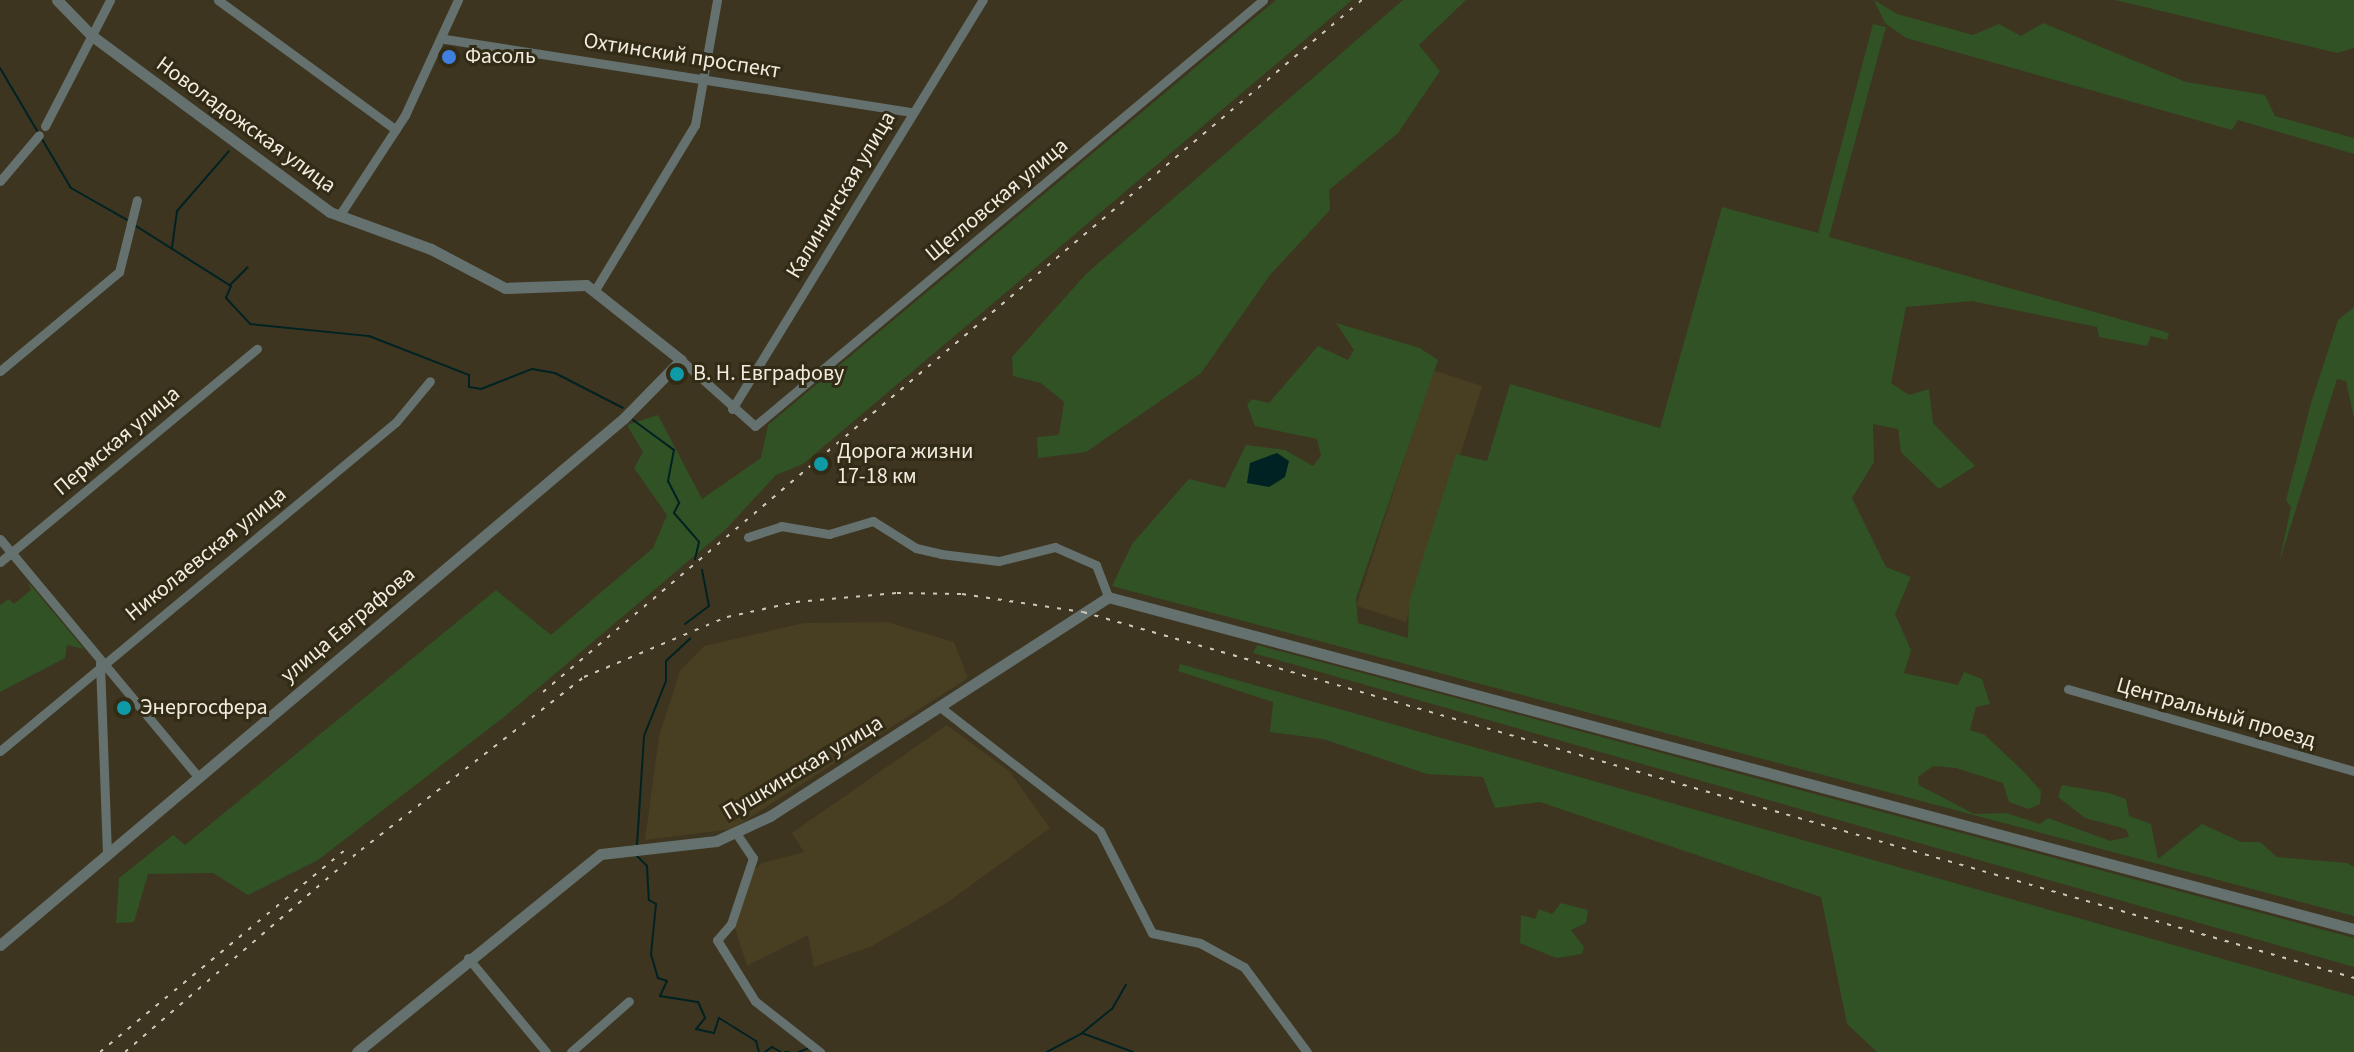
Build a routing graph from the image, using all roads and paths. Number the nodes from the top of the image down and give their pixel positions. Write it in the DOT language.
graph roads {
  1 [pos="57,0"];
  2 [pos="110,0"];
  3 [pos="218,0"];
  4 [pos="458,0"];
  5 [pos="717,0"];
  6 [pos="983,0"];
  7 [pos="1263,0"];
  8 [pos="92,36"];
  9 [pos="445,39"];
  10 [pos="705,77"];
  11 [pos="913,112"];
  12 [pos="396,130"];
  13 [pos="0,181"];
  14 [pos="137,200"];
  15 [pos="339,216"];
  16 [pos="595,290"];
  17 [pos="257,349"];
  18 [pos="681,360"];
  19 [pos="0,371"];
  20 [pos="430,381"];
  21 [pos="732,409"];
  22 [pos="748,537"];
  23 [pos="0,539"];
  24 [pos="11,552"];
  25 [pos="0,562"];
  26 [pos="1108,597"];
  27 [pos="100,663"];
  28 [pos="2068,689"];
  29 [pos="940,707"];
  30 [pos="0,751"];
  31 [pos="2354,771"];
  32 [pos="198,777"];
  33 [pos="736,833"];
  34 [pos="107,854"];
  35 [pos="2354,929"];
  36 [pos="0,945"];
  37 [pos="468,958"];
  38 [pos="629,1001"];
  39 [pos="357,1052"];
  40 [pos="546,1052"];
  41 [pos="571,1052"];
  42 [pos="820,1052"];
  43 [pos="1307,1052"];
  1 -- 8 [label="street, Новоладожская улица"];
  2 -- 8 [label="street"];
  3 -- 12 [label="street"];
  4 -- 9 [label="street"];
  5 -- 10 [label="street"];
  6 -- 11 [label="street, Калининская улица"];
  7 -- 21 [label="street, Щегловская улица"];
  8 -- 13 [label="street"];
  8 -- 15 [label="street, Новоладожская улица"];
  9 -- 10 [label="street, Охтинский проспект"];
  9 -- 12 [label="street"];
  10 -- 11 [label="street, Охтинский проспект"];
  10 -- 16 [label="street"];
  11 -- 21 [label="street, Калининская улица"];
  12 -- 15 [label="street"];
  14 -- 19 [label="street"];
  15 -- 16 [label="street, Новоладожская улица"];
  16 -- 18 [label="street"];
  17 -- 24 [label="street, Пермская улица"];
  18 -- 21 [label="street"];
  18 -- 32 [label="street, улица Евграфова"];
  20 -- 27 [label="street, Николаевская улица"];
  22 -- 26 [label="street"];
  23 -- 24 [label="street"];
  24 -- 25 [label="street, Пермская улица"];
  24 -- 27 [label="street"];
  26 -- 29 [label="street, Пушкинская улица"];
  26 -- 35 [label="street"];
  27 -- 30 [label="street, Николаевская улица"];
  27 -- 32 [label="street"];
  27 -- 34 [label="street"];
  28 -- 31 [label="street, Центральный проезд"];
  29 -- 33 [label="street, Пушкинская улица"];
  29 -- 43 [label="street"];
  32 -- 34 [label="street, улица Евграфова"];
  33 -- 37 [label="street, Пушкинская улица"];
  33 -- 42 [label="street"];
  34 -- 36 [label="street, улица Евграфова"];
  37 -- 39 [label="street, Пушкинская улица"];
  37 -- 40 [label="street"];
  38 -- 41 [label="street"];
}
